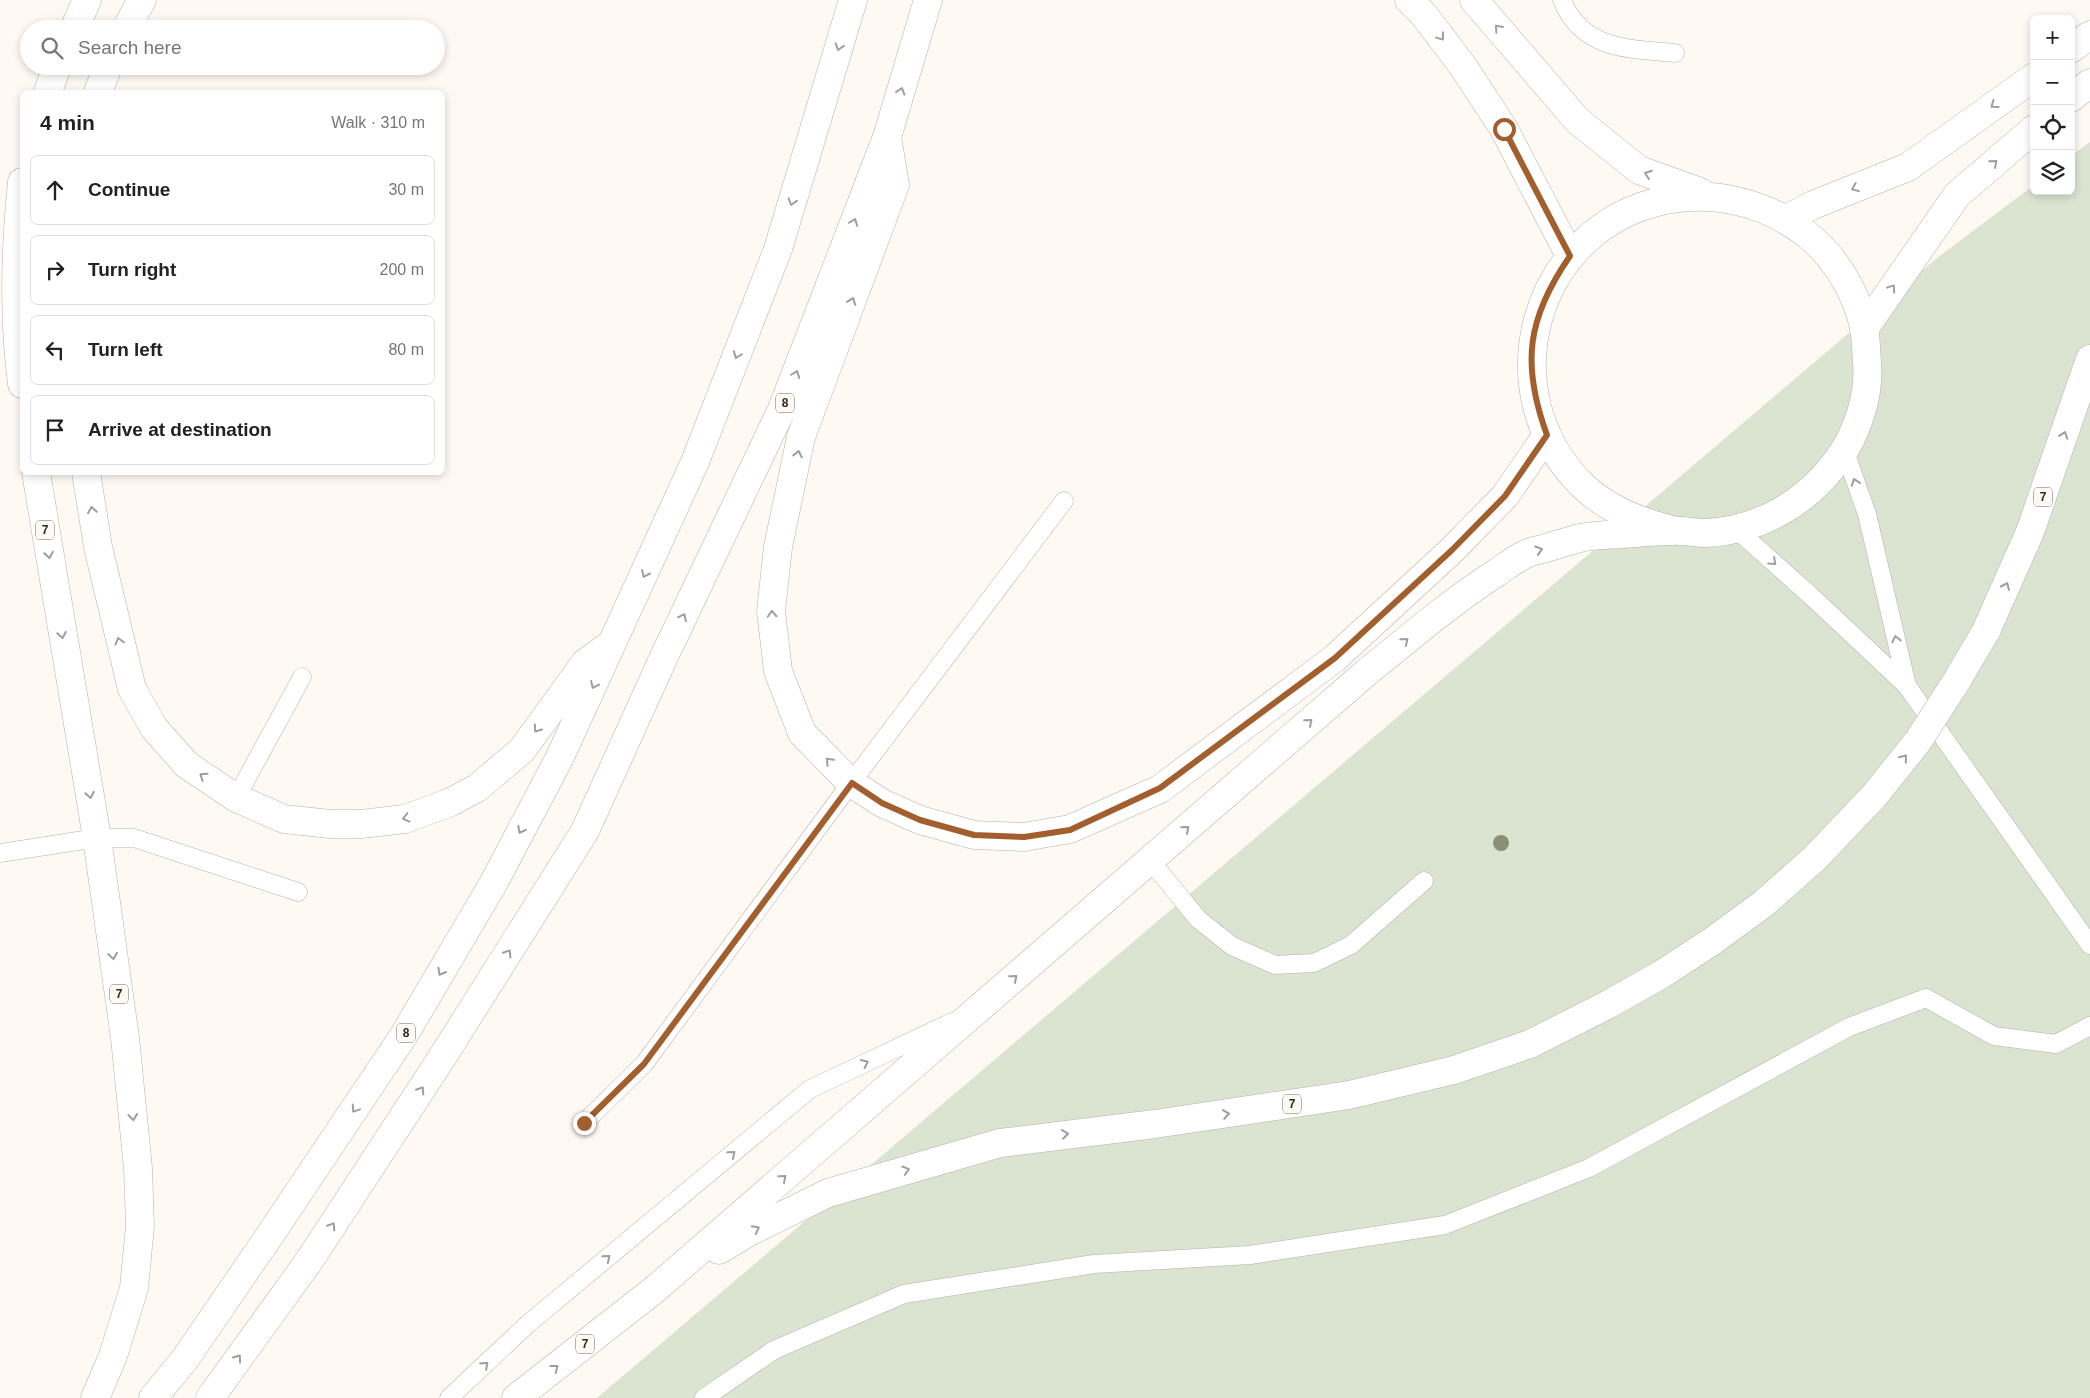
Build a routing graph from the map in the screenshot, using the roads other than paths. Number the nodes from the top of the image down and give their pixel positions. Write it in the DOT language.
graph roads {
  1 [pos="87,0"];
  2 [pos="142,0"];
  3 [pos="853,0"];
  4 [pos="928,0"];
  5 [pos="1409,0"];
  6 [pos="1474,0"];
  7 [pos="1562,0"];
  8 [pos="78,20"];
  9 [pos="131,20"];
  10 [pos="2090,35"];
  11 [pos="2075,46"];
  12 [pos="1675,53"];
  13 [pos="54,75"];
  14 [pos="105,75"];
  15 [pos="2030,80"];
  16 [pos="2090,83"];
  17 [pos="49,90"];
  18 [pos="99,90"];
  19 [pos="2075,95"];
  20 [pos="2030,132"];
  21 [pos="887,137"];
  22 [pos="1710,196"];
  23 [pos="20,199"];
  24 [pos="1786,219"];
  25 [pos="1570,256"];
  26 [pos="1864,328"];
  27 [pos="20,358"];
  28 [pos="2090,359"];
  29 [pos="1547,435"];
  30 [pos="1844,452"];
  31 [pos="36,475"];
  32 [pos="86,475"];
  33 [pos="1064,501"];
  34 [pos="1736,529"];
  35 [pos="1672,530"];
  36 [pos="615,641"];
  37 [pos="302,677"];
  38 [pos="1907,686"];
  39 [pos="852,783"];
  40 [pos="236,798"];
  41 [pos="97,838"];
  42 [pos="0,853"];
  43 [pos="1150,860"];
  44 [pos="1424,881"];
  45 [pos="298,892"];
  46 [pos="2090,945"];
  47 [pos="977,1010"];
  48 [pos="2090,1026"];
  49 [pos="584,1123"];
  50 [pos="654,1290"];
  51 [pos="95,1398"];
  52 [pos="153,1398"];
  53 [pos="210,1398"];
  54 [pos="449,1398"];
  55 [pos="516,1398"];
  56 [pos="704,1398"];
  1 -- 8 [label="main road"];
  2 -- 9 [label="main road"];
  3 -- 36 [label="main road, 8, one-way"];
  21 -- 4 [label="main road, 8, one-way"];
  5 -- 25 [label="main road, one-way"];
  22 -- 6 [label="main road, one-way"];
  7 -- 12 [label="lane"];
  10 -- 11 [label="main road"];
  13 -- 17 [label="main road"];
  14 -- 18 [label="main road"];
  15 -- 24 [label="main road, one-way"];
  16 -- 19 [label="main road"];
  26 -- 20 [label="main road, one-way"];
  39 -- 21 [label="main road, one-way"];
  53 -- 21 [label="main road, 8, one-way"];
  22 -- 24 [label="main road"];
  22 -- 25 [label="main road"];
  23 -- 27 [label="main road"];
  24 -- 26 [label="main road"];
  25 -- 29 [label="main road"];
  26 -- 30 [label="main road"];
  50 -- 28 [label="main road, 7, one-way, bridge"];
  29 -- 35 [label="main road"];
  29 -- 39 [label="main road"];
  30 -- 34 [label="main road"];
  38 -- 30 [label="lane, one-way"];
  31 -- 41 [label="main road, 7, one-way"];
  40 -- 32 [label="main road, one-way"];
  33 -- 39 [label="lane"];
  34 -- 35 [label="main road"];
  34 -- 38 [label="lane, one-way"];
  43 -- 35 [label="main road, one-way"];
  36 -- 40 [label="main road, one-way"];
  36 -- 52 [label="main road, 8, one-way"];
  37 -- 40 [label="lane"];
  38 -- 46 [label="lane"];
  39 -- 49 [label="lane"];
  41 -- 42 [label="lane"];
  41 -- 45 [label="lane"];
  41 -- 51 [label="main road, 7, one-way"];
  43 -- 44 [label="lane"];
  47 -- 43 [label="main road, one-way"];
  50 -- 47 [label="main road, one-way"];
  54 -- 47 [label="lane, one-way"];
  48 -- 56 [label="lane"];
  55 -- 50 [label="main road, 7, one-way"];
}
